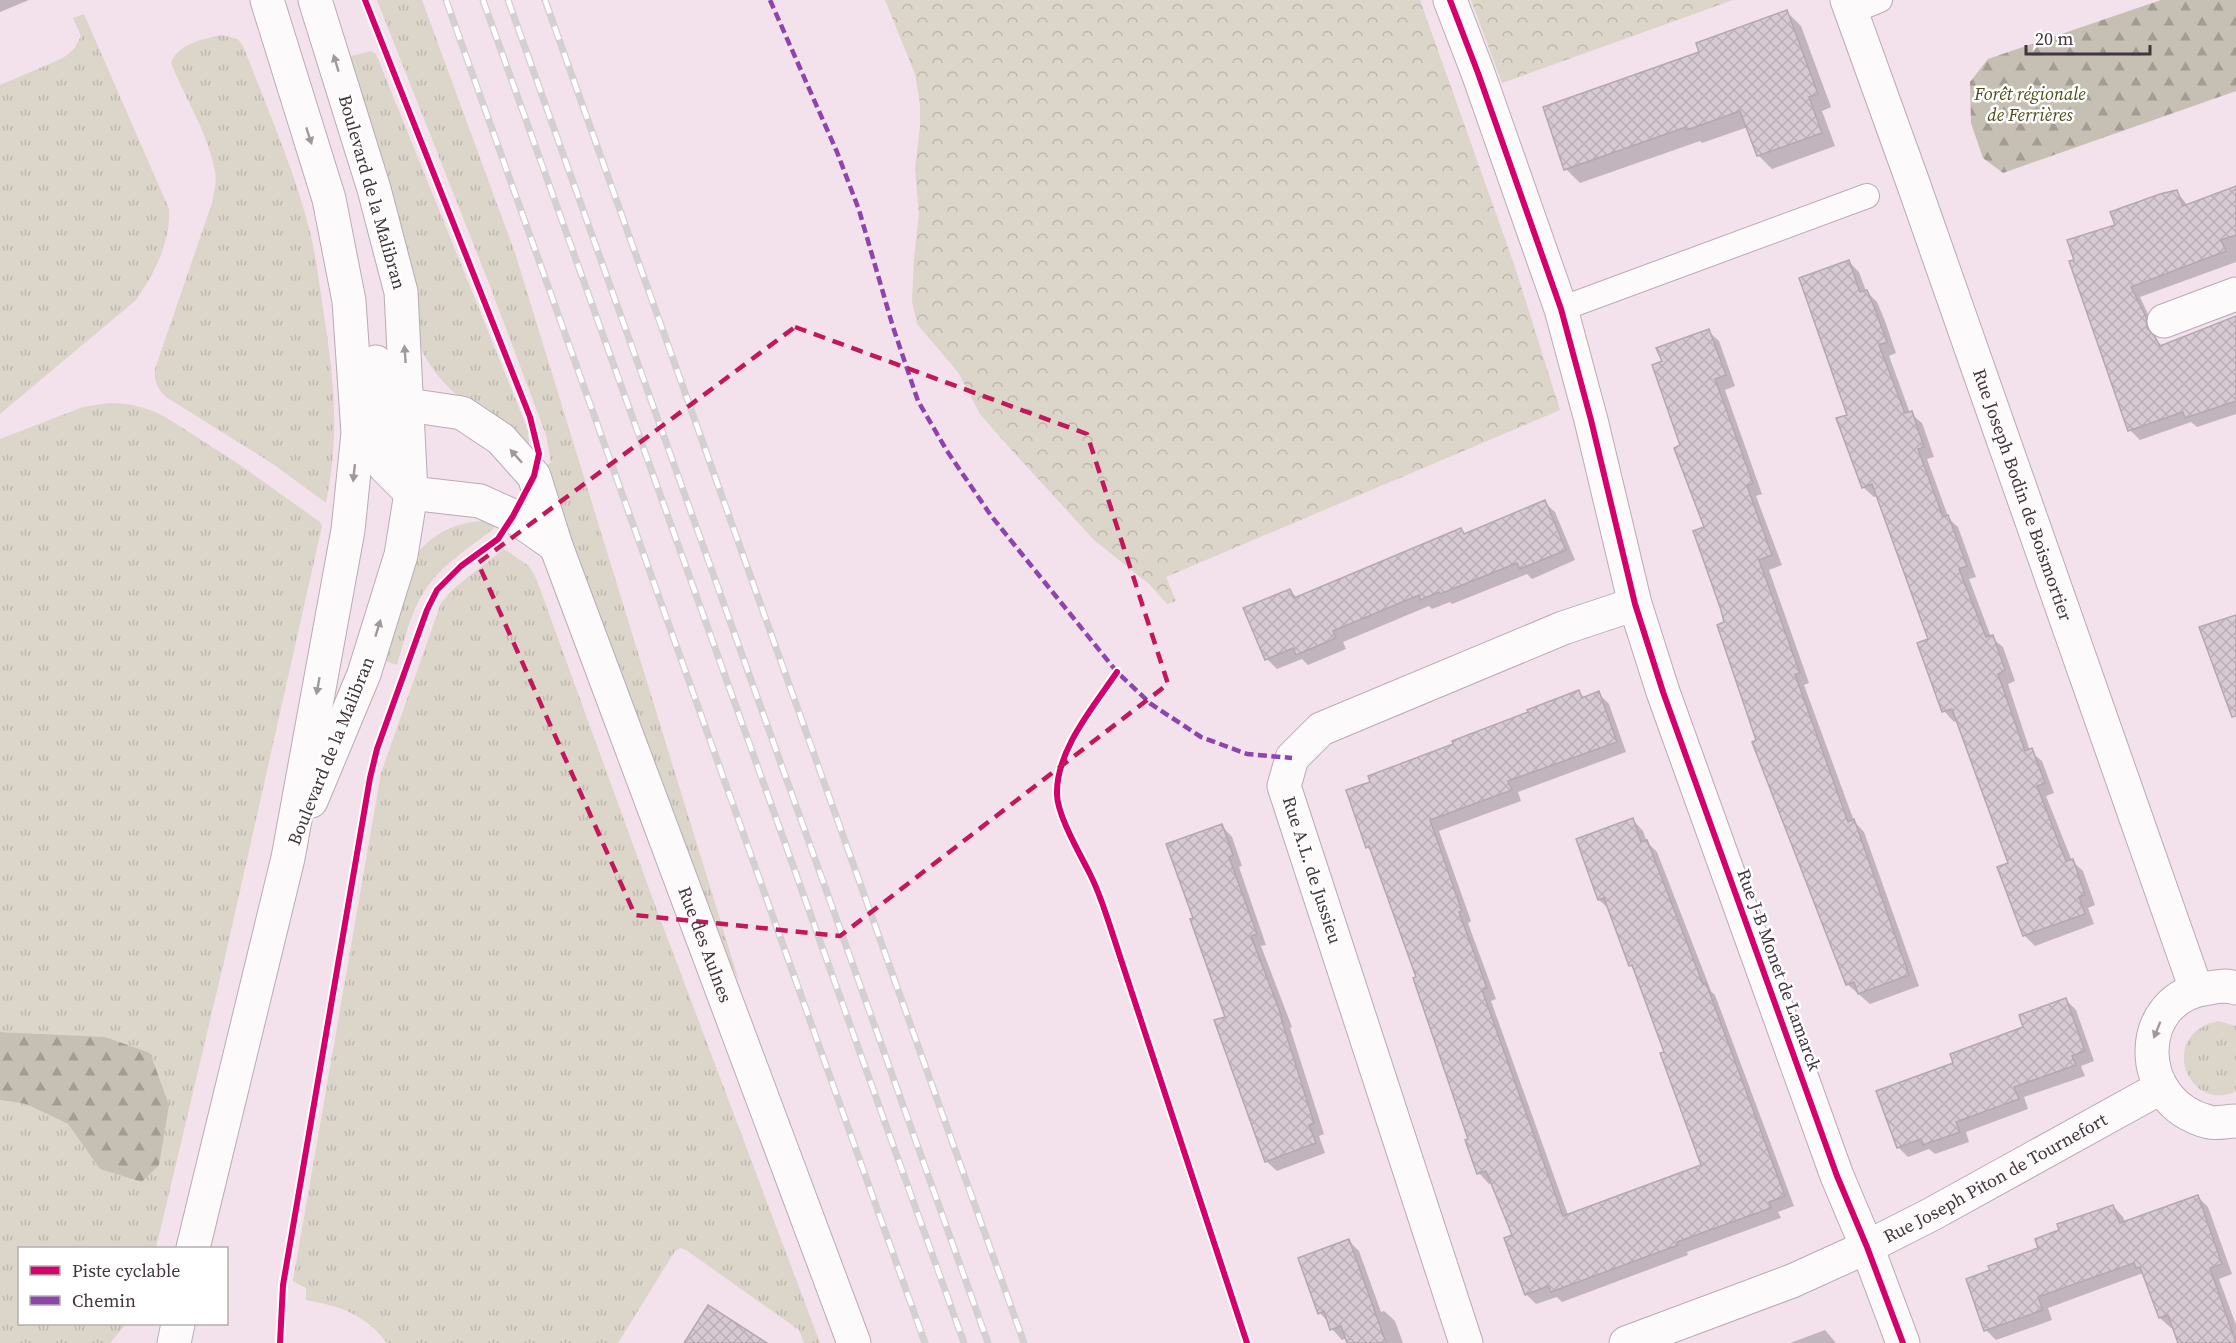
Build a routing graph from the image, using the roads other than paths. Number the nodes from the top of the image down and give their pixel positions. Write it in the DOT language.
graph roads {
  1 [pos="266,0"];
  2 [pos="315,0"];
  3 [pos="1450,0"];
  4 [pos="1859,4"];
  5 [pos="1867,196"];
  6 [pos="2236,294"];
  7 [pos="1561,309"];
  8 [pos="2164,321"];
  9 [pos="382,419"];
  10 [pos="411,494"];
  11 [pos="555,546"];
  12 [pos="1635,604"];
  13 [pos="288,858"];
  14 [pos="2236,988"];
  15 [pos="2196,989"];
  16 [pos="2160,1088"];
  17 [pos="2236,1120"];
  18 [pos="193,1247"];
  19 [pos="1867,1247"];
  20 [pos="178,1325"];
  21 [pos="174,1343"];
  22 [pos="854,1343"];
  23 [pos="1466,1343"];
  24 [pos="1626,1343"];
  25 [pos="1904,1343"];
  1 -- 9 [label="street, one-way"];
  9 -- 2 [label="street, Boulevard de la Malibran, one-way"];
  3 -- 7 [label="street, Rue J-B Monet de Lamarck"];
  4 -- 15 [label="street, Rue Joseph Bodin de Boismortier"];
  5 -- 7 [label="lane"];
  6 -- 8 [label="street"];
  7 -- 12 [label="street, Rue J-B Monet de Lamarck"];
  9 -- 10 [label="street"];
  11 -- 9 [label="street, Rue des Aulnes, one-way"];
  9 -- 13 [label="street, Boulevard de la Malibran, one-way"];
  10 -- 11 [label="street"];
  13 -- 10 [label="street, Boulevard de la Malibran, one-way"];
  11 -- 22 [label="street, Rue des Aulnes"];
  12 -- 19 [label="street, Rue J-B Monet de Lamarck"];
  12 -- 23 [label="street, Rue A.L. de Jussieu"];
  13 -- 18 [label="street"];
  14 -- 15 [label="street"];
  15 -- 16 [label="street, one-way"];
  16 -- 17 [label="street"];
  16 -- 19 [label="street, Rue Joseph Piton de Tournefort"];
  19 -- 24 [label="street, Rue Joseph Piton de Tournefort"];
  19 -- 25 [label="street, Rue J-B Monet de Lamarck"];
  20 -- 21 [label="street"];
}
